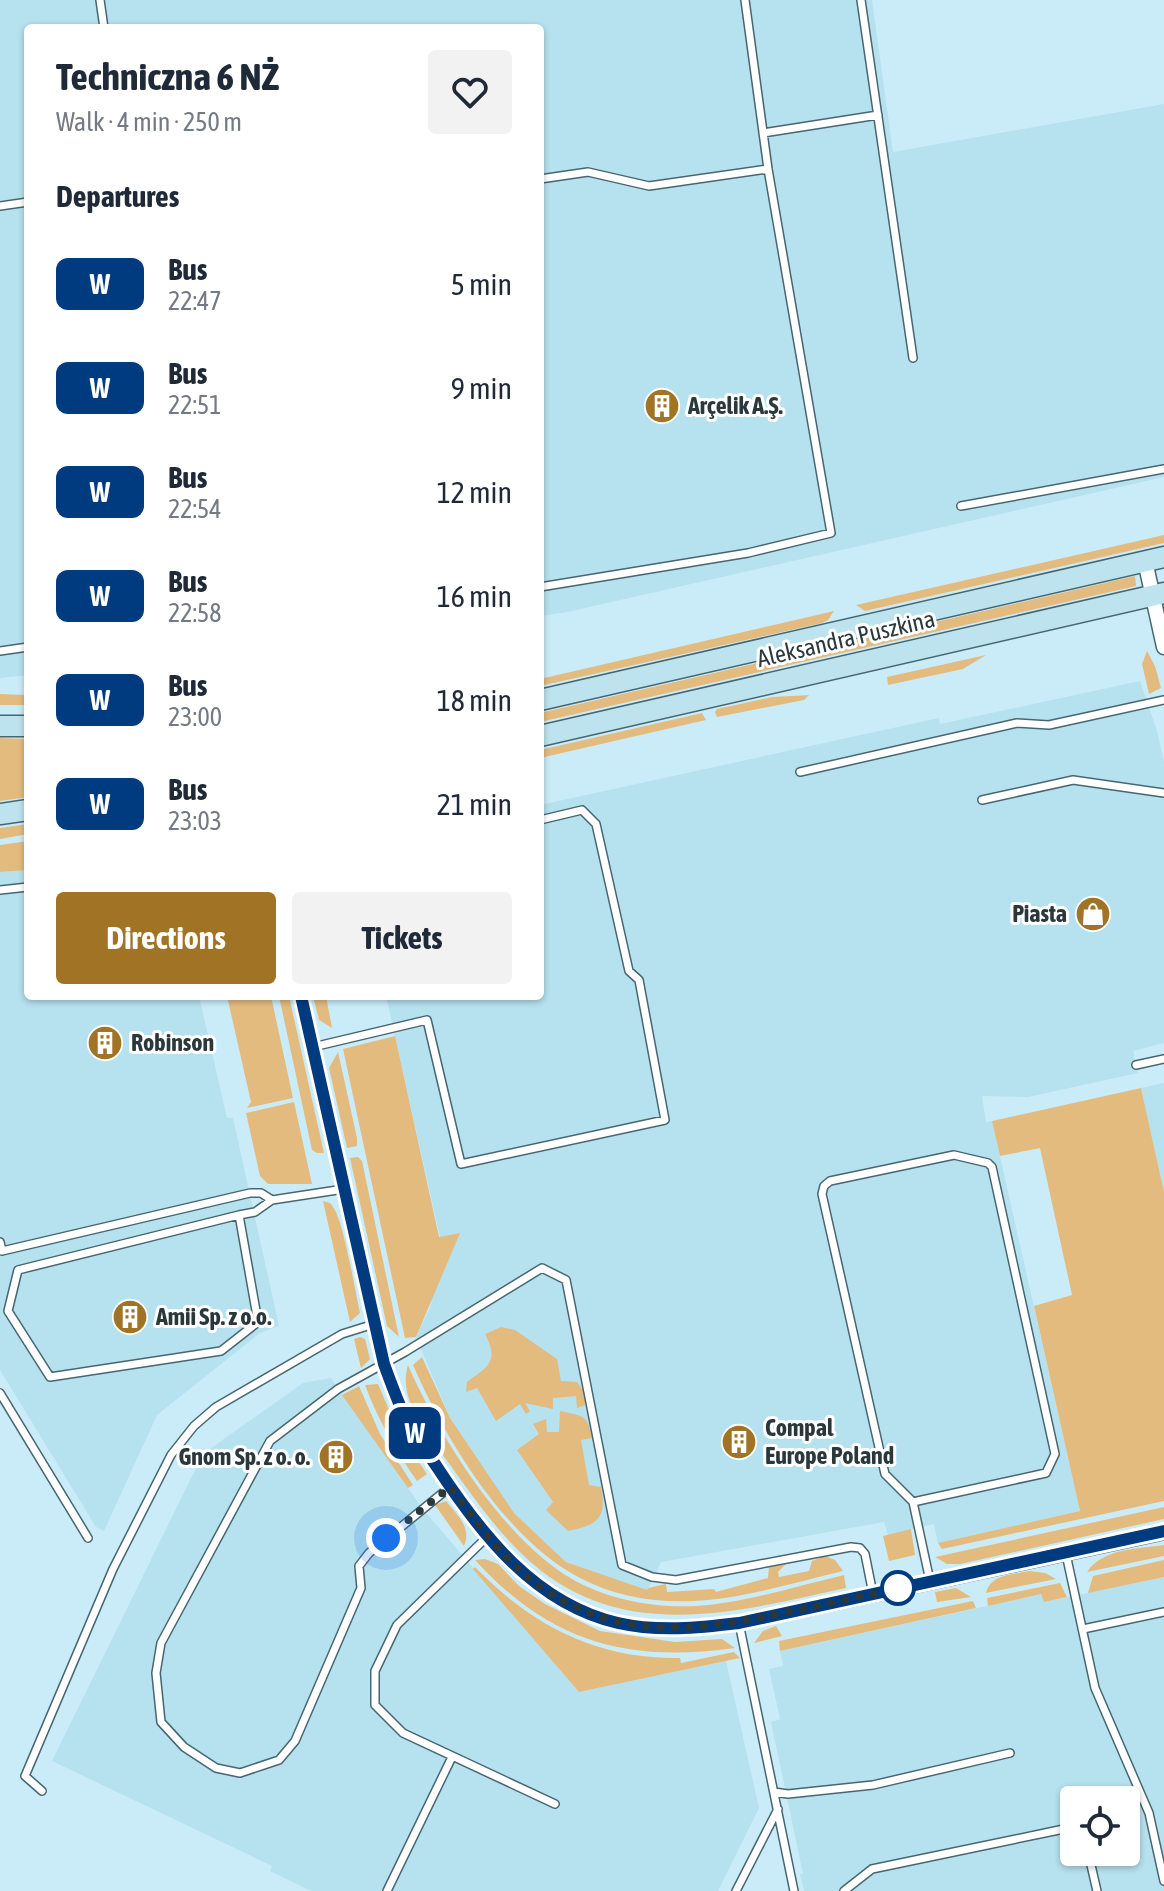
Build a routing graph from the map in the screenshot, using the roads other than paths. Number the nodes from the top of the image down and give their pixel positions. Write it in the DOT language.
graph roads {
  1 [pos="100,0"];
  2 [pos="745,0"];
  3 [pos="861,0"];
  4 [pos="103,24"];
  5 [pos="878,115"];
  6 [pos="763,133"];
  7 [pos="768,169"];
  8 [pos="544,178"];
  9 [pos="24,203"];
  10 [pos="0,206"];
  11 [pos="913,358"];
  12 [pos="1164,469"];
  13 [pos="961,506"];
  14 [pos="1154,559"];
  15 [pos="544,586"];
  16 [pos="1158,594"];
  17 [pos="1164,647"];
  18 [pos="24,648"];
  19 [pos="0,651"];
  20 [pos="544,699"];
  21 [pos="1164,700"];
  22 [pos="0,726"];
  23 [pos="24,726"];
  24 [pos="544,735"];
  25 [pos="800,772"];
  26 [pos="1164,793"];
  27 [pos="982,800"];
  28 [pos="24,811"];
  29 [pos="0,814"];
  30 [pos="544,819"];
  31 [pos="24,887"];
  32 [pos="0,890"];
  33 [pos="302,1000"];
  34 [pos="311,1047"];
  35 [pos="1164,1059"];
  36 [pos="1136,1065"];
  37 [pos="344,1189"];
  38 [pos="272,1200"];
  39 [pos="239,1215"];
  40 [pos="1,1248"];
  41 [pos="374,1324"];
  42 [pos="384,1364"];
  43 [pos="0,1393"];
  44 [pos="450,1487"];
  45 [pos="913,1502"];
  46 [pos="1164,1532"];
  47 [pos="487,1537"];
  48 [pos="88,1538"];
  49 [pos="1065,1552"];
  50 [pos="930,1581"];
  51 [pos="873,1594"];
  52 [pos="1164,1612"];
  53 [pos="739,1623"];
  54 [pos="1083,1629"];
  55 [pos="1010,1753"];
  56 [pos="452,1757"];
  57 [pos="42,1791"];
  58 [pos="774,1792"];
  59 [pos="555,1804"];
  60 [pos="778,1809"];
  61 [pos="1060,1830"];
  62 [pos="1091,1866"];
  63 [pos="1164,1881"];
  64 [pos="387,1891"];
  65 [pos="736,1891"];
  66 [pos="794,1891"];
  67 [pos="844,1891"];
  68 [pos="1097,1891"];
  1 -- 4 [label="lane"];
  2 -- 6 [label="lane"];
  3 -- 5 [label="lane"];
  5 -- 6 [label="lane"];
  5 -- 11 [label="lane"];
  6 -- 7 [label="lane"];
  7 -- 8 [label="lane"];
  7 -- 15 [label="lane"];
  9 -- 10 [label="lane"];
  12 -- 13 [label="lane"];
  14 -- 16 [label="street"];
  14 -- 20 [label="main road, Aleksandra Puszkina"];
  16 -- 17 [label="street"];
  16 -- 24 [label="main road, Aleksandra Puszkina"];
  18 -- 19 [label="lane"];
  21 -- 25 [label="lane"];
  22 -- 23 [label="main road"];
  26 -- 27 [label="lane"];
  28 -- 29 [label="main road"];
  30 -- 34 [label="lane"];
  31 -- 32 [label="lane"];
  33 -- 34 [label="street"];
  34 -- 37 [label="street"];
  35 -- 36 [label="lane"];
  37 -- 38 [label="lane"];
  37 -- 41 [label="street"];
  38 -- 39 [label="lane"];
  38 -- 40 [label="lane"];
  39 -- 39 [label="lane"];
  41 -- 42 [label="street"];
  41 -- 57 [label="lane"];
  42 -- 44 [label="street"];
  42 -- 44 [label="lane"];
  42 -- 51 [label="lane"];
  43 -- 48 [label="lane"];
  44 -- 47 [label="street"];
  45 -- 45 [label="lane"];
  45 -- 50 [label="lane"];
  46 -- 49 [label="street"];
  47 -- 53 [label="street"];
  47 -- 56 [label="lane"];
  49 -- 50 [label="street"];
  49 -- 54 [label="lane"];
  50 -- 51 [label="street"];
  51 -- 53 [label="street"];
  52 -- 54 [label="lane"];
  53 -- 58 [label="lane"];
  54 -- 63 [label="lane"];
  55 -- 58 [label="lane"];
  56 -- 59 [label="lane"];
  56 -- 64 [label="lane"];
  58 -- 60 [label="lane"];
  60 -- 65 [label="lane"];
  60 -- 66 [label="lane"];
  61 -- 67 [label="lane"];
  62 -- 68 [label="lane"];
}
